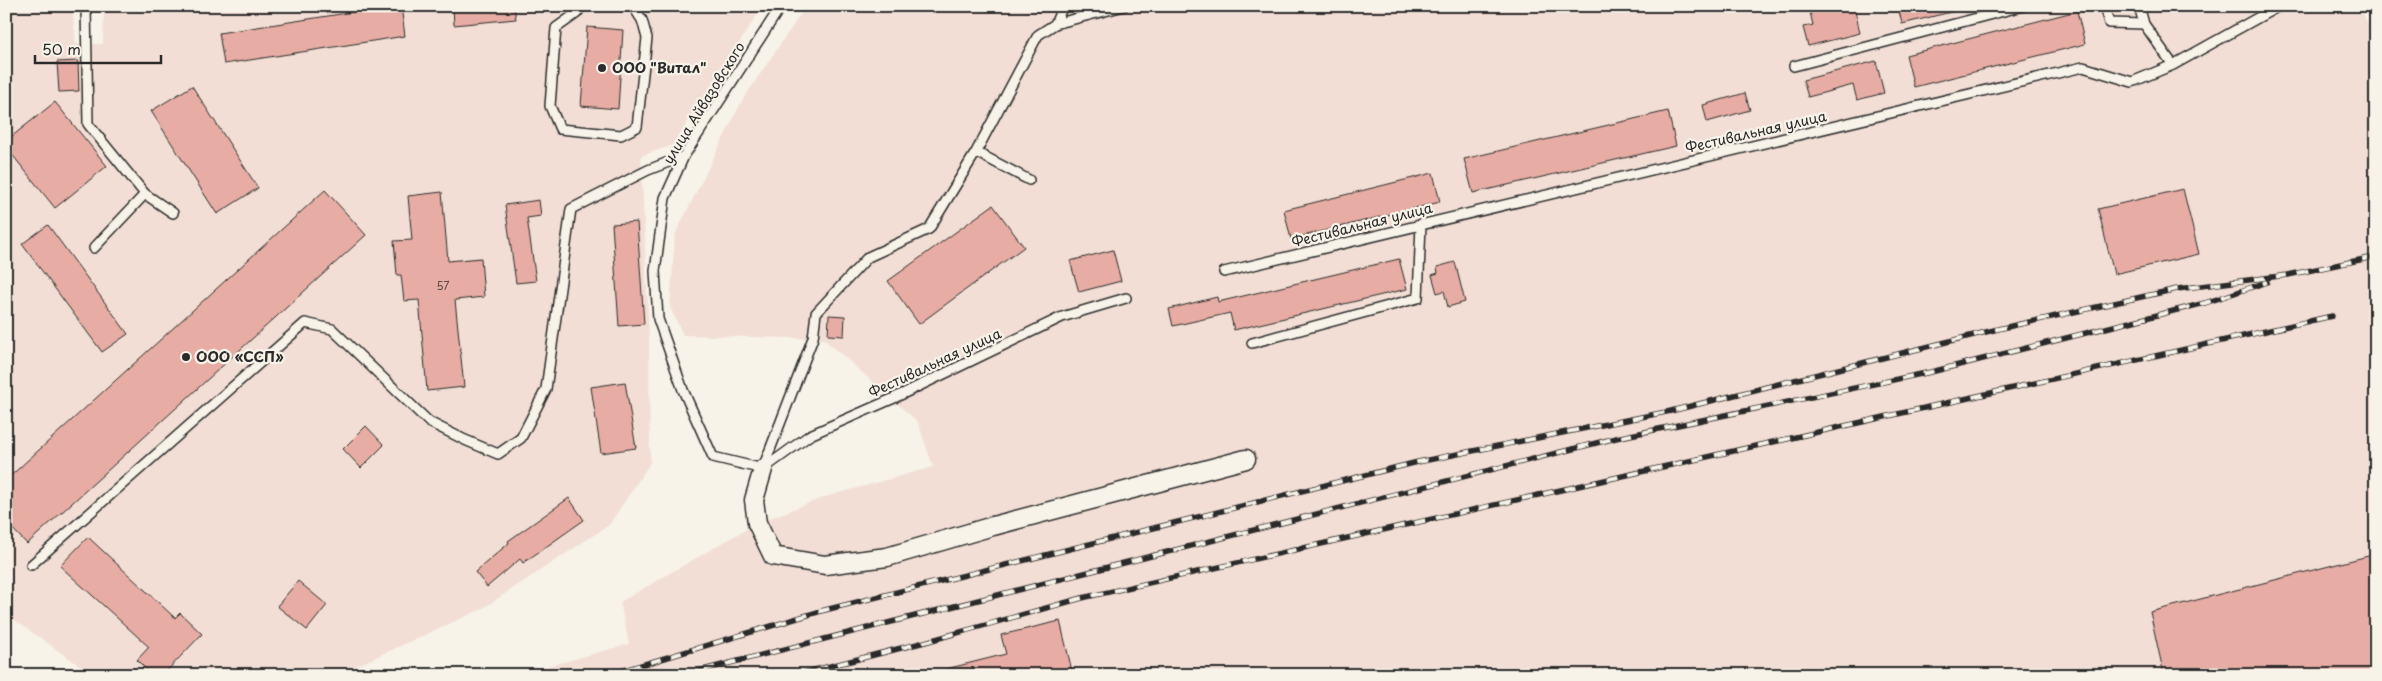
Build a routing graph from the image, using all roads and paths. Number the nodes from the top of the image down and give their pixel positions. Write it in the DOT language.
graph roads {
  1 [pos="86,6"];
  2 [pos="582,6"];
  3 [pos="633,6"];
  4 [pos="781,6"];
  5 [pos="1063,6"];
  6 [pos="1124,6"];
  7 [pos="2024,6"];
  8 [pos="2104,6"];
  9 [pos="2139,6"];
  10 [pos="2279,6"];
  11 [pos="1055,24"];
  12 [pos="2144,24"];
  13 [pos="2173,65"];
  14 [pos="1794,66"];
  15 [pos="976,152"];
  16 [pos="684,156"];
  17 [pos="1029,180"];
  18 [pos="144,194"];
  19 [pos="173,213"];
  20 [pos="1421,224"];
  21 [pos="94,248"];
  22 [pos="1224,272"];
  23 [pos="1126,298"];
  24 [pos="1252,343"];
  25 [pos="1246,459"];
  26 [pos="763,469"];
  27 [pos="31,565"];
  1 -- 18 [label="lane"];
  2 -- 3 [label="lane"];
  4 -- 16 [label="lane, улица Айвазовского"];
  5 -- 11 [label="lane"];
  6 -- 11 [label="lane"];
  7 -- 14 [label="lane"];
  8 -- 12 [label="lane"];
  9 -- 12 [label="lane"];
  10 -- 13 [label="lane, Фестивальная улица"];
  11 -- 15 [label="lane"];
  12 -- 13 [label="lane"];
  13 -- 20 [label="lane, Фестивальная улица"];
  15 -- 17 [label="lane"];
  15 -- 26 [label="lane"];
  16 -- 26 [label="lane, улица Айвазовского"];
  16 -- 27 [label="lane"];
  18 -- 19 [label="lane"];
  18 -- 21 [label="lane"];
  20 -- 22 [label="lane, Фестивальная улица"];
  20 -- 24 [label="lane"];
  23 -- 26 [label="lane, Фестивальная улица"];
  25 -- 26 [label="street"];
}
